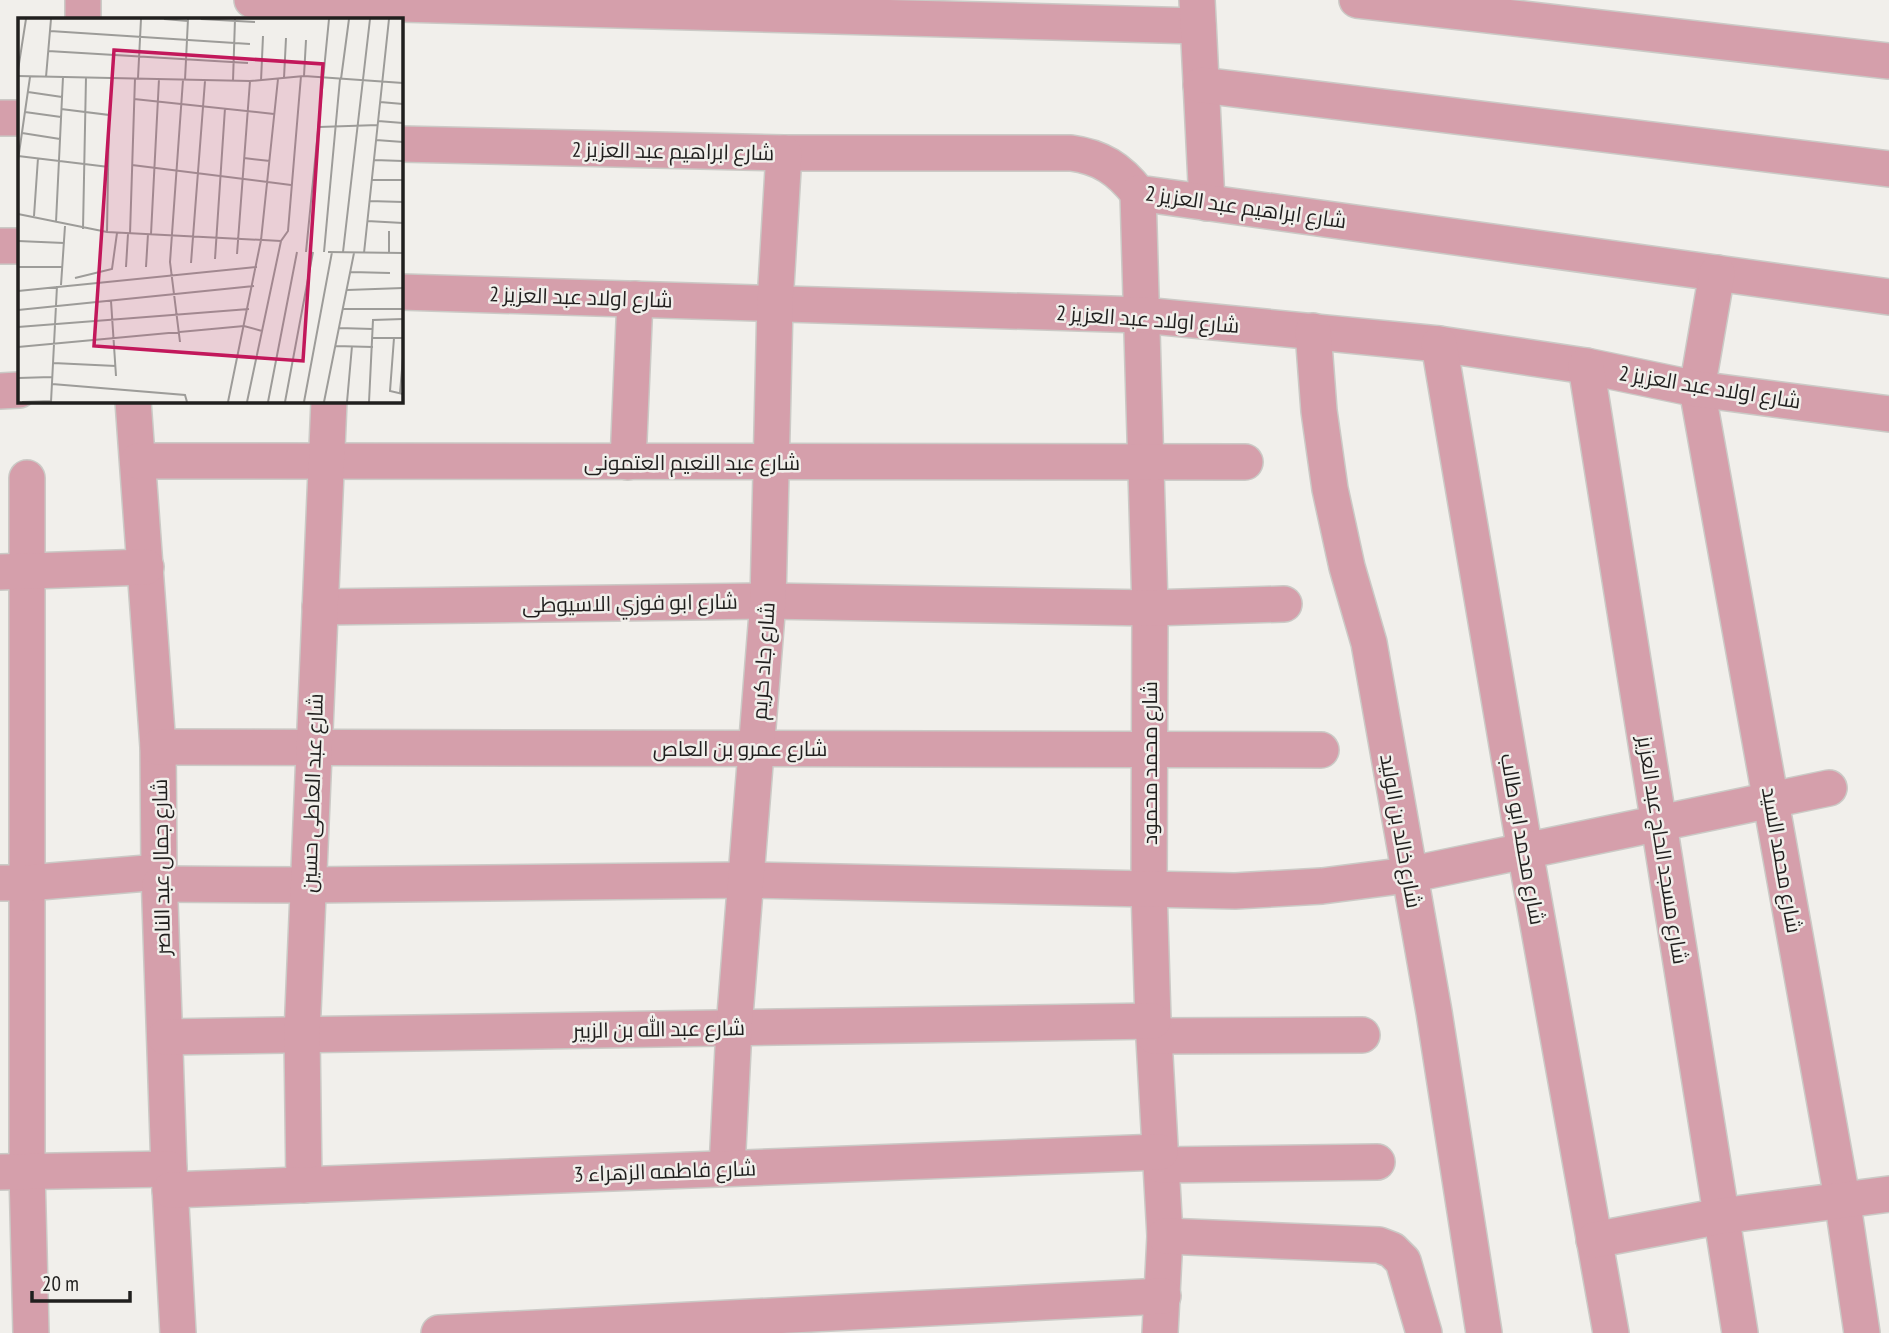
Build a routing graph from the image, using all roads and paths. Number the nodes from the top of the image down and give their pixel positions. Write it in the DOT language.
graph roads {
  1 [pos="83,0"];
  2 [pos="252,0"];
  3 [pos="1357,0"];
  4 [pos="400,2"];
  5 [pos="1197,13"];
  6 [pos="83,18"];
  7 [pos="1889,61"];
  8 [pos="1201,85"];
  9 [pos="0,118"];
  10 [pos="18,118"];
  11 [pos="402,144"];
  12 [pos="783,153"];
  13 [pos="1889,169"];
  14 [pos="1138,193"];
  15 [pos="1207,203"];
  16 [pos="0,246"];
  17 [pos="18,246"];
  18 [pos="1717,273"];
  19 [pos="402,292"];
  20 [pos="1889,297"];
  21 [pos="635,299"];
  22 [pos="775,303"];
  23 [pos="1142,315"];
  24 [pos="1313,331"];
  25 [pos="1438,344"];
  26 [pos="1586,366"];
  27 [pos="1697,389"];
  28 [pos="18,390"];
  29 [pos="0,391"];
  30 [pos="133,402"];
  31 [pos="329,402"];
  32 [pos="1889,414"];
  33 [pos="138,461"];
  34 [pos="325,461"];
  35 [pos="628,462"];
  36 [pos="1147,462"];
  37 [pos="1245,462"];
  38 [pos="772,463"];
  39 [pos="27,478"];
  40 [pos="146,567"];
  41 [pos="13,571"];
  42 [pos="768,601"];
  43 [pos="1284,604"];
  44 [pos="320,607"];
  45 [pos="1150,608"];
  46 [pos="158,747"];
  47 [pos="314,748"];
  48 [pos="757,748"];
  49 [pos="1149,749"];
  50 [pos="1321,750"];
  51 [pos="1829,788"];
  52 [pos="1771,800"];
  53 [pos="1659,823"];
  54 [pos="1525,851"];
  55 [pos="1408,875"];
  56 [pos="160,878"];
  57 [pos="746,880"];
  58 [pos="14,883"];
  59 [pos="309,885"];
  60 [pos="1149,888"];
  61 [pos="734,1028"];
  62 [pos="1154,1029"];
  63 [pos="302,1035"];
  64 [pos="1362,1035"];
  65 [pos="165,1037"];
  66 [pos="1161,1159"];
  67 [pos="1377,1162"];
  68 [pos="727,1168"];
  69 [pos="14,1172"];
  70 [pos="169,1180"];
  71 [pos="304,1185"];
  72 [pos="1889,1194"];
  73 [pos="1842,1198"];
  74 [pos="1721,1216"];
  75 [pos="1165,1236"];
  76 [pos="1594,1240"];
  77 [pos="1163,1296"];
  78 [pos="745,1325"];
  79 [pos="442,1332"];
  80 [pos="31,1333"];
  81 [pos="178,1333"];
  82 [pos="1160,1333"];
  83 [pos="1424,1333"];
  84 [pos="1484,1333"];
  85 [pos="1611,1333"];
  86 [pos="1740,1333"];
  87 [pos="1862,1333"];
  1 -- 6 [label="street"];
  2 -- 4 [label="street"];
  3 -- 7 [label="street"];
  4 -- 5 [label="street"];
  5 -- 8 [label="street"];
  8 -- 13 [label="street"];
  8 -- 15 [label="street"];
  9 -- 10 [label="street"];
  11 -- 12 [label="street, شارع ابراهيم عبد العزيز 2"];
  12 -- 14 [label="street, شارع ابراهيم عبد العزيز 2"];
  12 -- 22 [label="street, شارع جاد كريم"];
  14 -- 15 [label="street, شارع ابراهيم عبد العزيز 2"];
  14 -- 23 [label="street, شارع محمد محمود"];
  15 -- 18 [label="street, شارع ابراهيم عبد العزيز 2"];
  16 -- 17 [label="street"];
  18 -- 20 [label="street, شارع ابراهيم عبد العزيز 2"];
  18 -- 27 [label="street, شارع محمد السيد"];
  19 -- 21 [label="street, شارع اولاد عبد العزيز 2"];
  21 -- 22 [label="street, شارع اولاد عبد العزيز 2"];
  21 -- 35 [label="street"];
  22 -- 23 [label="street, شارع اولاد عبد العزيز 2"];
  22 -- 38 [label="street, شارع جاد كريم"];
  23 -- 24 [label="street, شارع اولاد عبد العزيز 2"];
  23 -- 36 [label="street, شارع محمد محمود"];
  24 -- 25 [label="street, شارع اولاد عبد العزيز 2"];
  24 -- 55 [label="street, شارع خالد بن الوليد"];
  25 -- 26 [label="street, شارع اولاد عبد العزيز 2"];
  25 -- 54 [label="street, شارع محمد ابو طالب"];
  26 -- 27 [label="street, شارع اولاد عبد العزيز 2"];
  26 -- 53 [label="street, شارع مسجد الحاج عبد العزيز"];
  27 -- 32 [label="street, شارع اولاد عبد العزيز 2"];
  27 -- 52 [label="street, شارع محمد السيد"];
  28 -- 29 [label="street"];
  30 -- 33 [label="street, شارع جمال عبد الناصر"];
  31 -- 34 [label="street, شارع عبد العاطى حسين"];
  33 -- 34 [label="street, شارع عبد النعيم العتمونى"];
  33 -- 40 [label="street, شارع جمال عبد الناصر"];
  34 -- 35 [label="street, شارع عبد النعيم العتمونى"];
  34 -- 44 [label="street, شارع عبد العاطى حسين"];
  35 -- 38 [label="street, شارع عبد النعيم العتمونى"];
  36 -- 37 [label="street, شارع عبد النعيم العتمونى"];
  36 -- 38 [label="street, شارع عبد النعيم العتمونى"];
  36 -- 45 [label="street, شارع محمد محمود"];
  38 -- 42 [label="street, شارع جاد كريم"];
  39 -- 41 [label="street"];
  40 -- 41 [label="street"];
  40 -- 46 [label="street, شارع جمال عبد الناصر"];
  41 -- 58 [label="street"];
  42 -- 44 [label="street, شارع ابو فوزي الاسيوطى"];
  42 -- 45 [label="street, شارع ابو فوزي الاسيوطى"];
  42 -- 48 [label="street, شارع جاد كريم"];
  43 -- 45 [label="street, شارع ابو فوزي الاسيوطى"];
  44 -- 47 [label="street, شارع عبد العاطى حسين"];
  45 -- 49 [label="street, شارع محمد محمود"];
  46 -- 47 [label="street, شارع عمرو بن العاص"];
  46 -- 56 [label="street, شارع جمال عبد الناصر"];
  47 -- 48 [label="street, شارع عمرو بن العاص"];
  47 -- 59 [label="street, شارع عبد العاطى حسين"];
  48 -- 49 [label="street, شارع عمرو بن العاص"];
  48 -- 57 [label="street, شارع جاد كريم"];
  49 -- 50 [label="street, شارع عمرو بن العاص"];
  49 -- 60 [label="street, شارع محمد محمود"];
  51 -- 52 [label="street"];
  52 -- 53 [label="street"];
  52 -- 73 [label="street, شارع محمد السيد"];
  53 -- 54 [label="street"];
  53 -- 74 [label="street, شارع مسجد الحاج عبد العزيز"];
  54 -- 55 [label="street"];
  54 -- 76 [label="street, شارع محمد ابو طالب"];
  55 -- 60 [label="street"];
  55 -- 84 [label="street, شارع خالد بن الوليد"];
  56 -- 58 [label="street"];
  56 -- 59 [label="street"];
  56 -- 65 [label="street, شارع جمال عبد الناصر"];
  57 -- 59 [label="street"];
  57 -- 60 [label="street"];
  57 -- 61 [label="street, شارع جاد كريم"];
  58 -- 69 [label="street"];
  59 -- 63 [label="street, شارع عبد العاطى حسين"];
  60 -- 62 [label="street, شارع محمد محمود"];
  61 -- 62 [label="street, شارع عبد الله بن الزبير"];
  61 -- 63 [label="street, شارع عبد الله بن الزبير"];
  61 -- 68 [label="street, شارع جاد كريم"];
  62 -- 64 [label="street, شارع عبد الله بن الزبير"];
  62 -- 66 [label="street, شارع محمد محمود"];
  63 -- 65 [label="street, شارع عبد الله بن الزبير"];
  63 -- 71 [label="street, شارع عبد العاطى حسين"];
  65 -- 70 [label="street, شارع جمال عبد الناصر"];
  66 -- 67 [label="street, شارع فاطمه الزهراء 3"];
  66 -- 68 [label="street, شارع فاطمه الزهراء 3"];
  66 -- 75 [label="street, شارع محمد محمود"];
  68 -- 71 [label="street, شارع فاطمه الزهراء 3"];
  69 -- 70 [label="street, شارع فاطمه الزهراء 3"];
  69 -- 80 [label="street"];
  70 -- 71 [label="street, شارع فاطمه الزهراء 3"];
  70 -- 81 [label="street, شارع جمال عبد الناصر"];
  72 -- 73 [label="street"];
  73 -- 74 [label="street"];
  73 -- 87 [label="street, شارع محمد السيد"];
  74 -- 76 [label="street"];
  74 -- 86 [label="street, شارع مسجد الحاج عبد العزيز"];
  75 -- 77 [label="street, شارع محمد محمود"];
  75 -- 83 [label="street"];
  76 -- 85 [label="street, شارع محمد ابو طالب"];
  77 -- 78 [label="street"];
  77 -- 82 [label="street, شارع محمد محمود"];
  78 -- 79 [label="street"];
}
